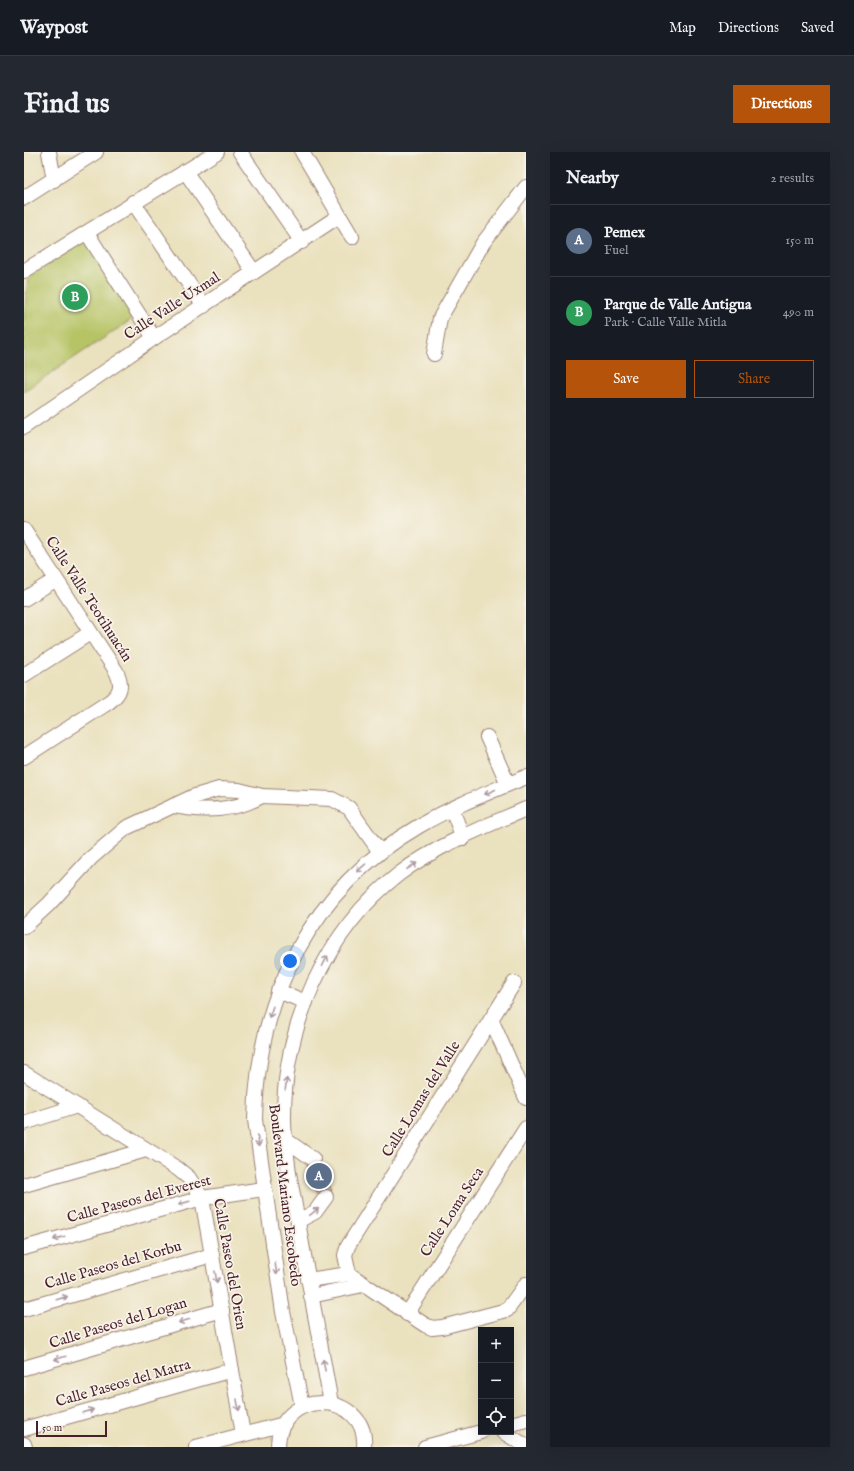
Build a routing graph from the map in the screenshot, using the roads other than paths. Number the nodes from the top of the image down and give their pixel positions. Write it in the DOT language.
graph roads {
  1 [pos="49,152"];
  2 [pos="96,152"];
  3 [pos="217,152"];
  4 [pos="240,152"];
  5 [pos="302,152"];
  6 [pos="184,171"];
  7 [pos="54,180"];
  8 [pos="526,187"];
  9 [pos="24,198"];
  10 [pos="133,202"];
  11 [pos="340,216"];
  12 [pos="87,233"];
  13 [pos="352,236"];
  14 [pos="302,242"];
  15 [pos="24,271"];
  16 [pos="254,272"];
  17 [pos="204,306"];
  18 [pos="154,338"];
  19 [pos="434,354"];
  20 [pos="24,426"];
  21 [pos="24,530"];
  22 [pos="55,580"];
  23 [pos="24,599"];
  24 [pos="90,633"];
  25 [pos="24,675"];
  26 [pos="487,737"];
  27 [pos="24,757"];
  28 [pos="526,777"];
  29 [pos="508,784"];
  30 [pos="262,796"];
  31 [pos="173,806"];
  32 [pos="452,809"];
  33 [pos="526,809"];
  34 [pos="462,838"];
  35 [pos="380,852"];
  36 [pos="24,927"];
  37 [pos="514,983"];
  38 [pos="278,991"];
  39 [pos="306,1002"];
  40 [pos="492,1019"];
  41 [pos="24,1073"];
  42 [pos="526,1098"];
  43 [pos="77,1106"];
  44 [pos="24,1123"];
  45 [pos="526,1128"];
  46 [pos="286,1140"];
  47 [pos="146,1150"];
  48 [pos="313,1159"];
  49 [pos="24,1185"];
  50 [pos="264,1189"];
  51 [pos="326,1197"];
  52 [pos="202,1198"];
  53 [pos="298,1221"];
  54 [pos="24,1248"];
  55 [pos="212,1255"];
  56 [pos="349,1274"];
  57 [pos="308,1280"];
  58 [pos="526,1284"];
  59 [pos="363,1285"];
  60 [pos="311,1296"];
  61 [pos="24,1308"];
  62 [pos="222,1310"];
  63 [pos="407,1314"];
  64 [pos="24,1368"];
  65 [pos="232,1370"];
  66 [pos="331,1403"];
  67 [pos="302,1406"];
  68 [pos="526,1420"];
  69 [pos="514,1423"];
  70 [pos="284,1424"];
  71 [pos="24,1429"];
  72 [pos="478,1433"];
  73 [pos="243,1434"];
  74 [pos="508,1435"];
  75 [pos="526,1446"];
  76 [pos="196,1447"];
  77 [pos="278,1447"];
  78 [pos="364,1447"];
  79 [pos="425,1447"];
  1 -- 7 [label="street"];
  2 -- 7 [label="street"];
  3 -- 6 [label="street"];
  4 -- 14 [label="street"];
  5 -- 11 [label="street"];
  6 -- 10 [label="street"];
  6 -- 16 [label="street"];
  7 -- 9 [label="street"];
  8 -- 19 [label="street"];
  10 -- 12 [label="street"];
  10 -- 17 [label="street"];
  11 -- 13 [label="street"];
  11 -- 14 [label="street, Calle Valle Uxmal"];
  12 -- 15 [label="street"];
  12 -- 18 [label="street"];
  14 -- 16 [label="street, Calle Valle Uxmal"];
  16 -- 17 [label="street, Calle Valle Uxmal"];
  17 -- 18 [label="street, Calle Valle Uxmal"];
  18 -- 20 [label="street, Calle Valle Uxmal"];
  21 -- 22 [label="street, Calle Valle Teotihuacán"];
  22 -- 23 [label="street"];
  22 -- 24 [label="street, Calle Valle Teotihuacán"];
  24 -- 25 [label="street"];
  24 -- 27 [label="street, Calle Valle Teotihuacán"];
  26 -- 29 [label="street"];
  28 -- 29 [label="street, Boulevard Mariano Escobedo"];
  29 -- 32 [label="street, Boulevard Mariano Escobedo, one-way"];
  30 -- 31 [label="street"];
  30 -- 31 [label="street"];
  30 -- 35 [label="street"];
  31 -- 36 [label="street"];
  32 -- 34 [label="street"];
  32 -- 35 [label="street, Boulevard Mariano Escobedo"];
  33 -- 34 [label="street, Boulevard Mariano Escobedo"];
  39 -- 34 [label="street, Boulevard Mariano Escobedo, one-way"];
  35 -- 38 [label="street, Boulevard Mariano Escobedo, one-way"];
  37 -- 40 [label="street, Calle Lomas del Valle"];
  38 -- 39 [label="street"];
  38 -- 50 [label="street, Boulevard Mariano Escobedo, one-way"];
  46 -- 39 [label="street, Boulevard Mariano Escobedo, one-way"];
  40 -- 42 [label="street"];
  40 -- 56 [label="street, Calle Lomas del Valle"];
  41 -- 43 [label="street, Calle Paseo del Orien"];
  43 -- 44 [label="street"];
  43 -- 47 [label="street, Calle Paseo del Orien"];
  45 -- 63 [label="street, Calle Loma Seca"];
  46 -- 48 [label="street"];
  46 -- 53 [label="street, Boulevard Mariano Escobedo"];
  47 -- 49 [label="street"];
  47 -- 52 [label="street, Calle Paseo del Orien"];
  50 -- 52 [label="street, Calle Paseos del Everest"];
  50 -- 67 [label="street, Boulevard Mariano Escobedo, one-way"];
  53 -- 51 [label="street, one-way"];
  52 -- 54 [label="street, Calle Paseos del Everest, one-way"];
  52 -- 55 [label="street, Calle Paseo del Orien"];
  53 -- 57 [label="street, Boulevard Mariano Escobedo"];
  61 -- 55 [label="street, Calle Paseos del Korbu, one-way"];
  55 -- 62 [label="street, Calle Paseo del Orien, one-way"];
  56 -- 57 [label="street"];
  56 -- 59 [label="street"];
  57 -- 60 [label="street, Boulevard Mariano Escobedo"];
  58 -- 63 [label="street"];
  59 -- 60 [label="street"];
  59 -- 63 [label="street"];
  66 -- 60 [label="street, Boulevard Mariano Escobedo, one-way"];
  62 -- 64 [label="street, Calle Paseos del Logan, one-way"];
  62 -- 65 [label="street, Calle Paseo del Orien"];
  71 -- 65 [label="street, Calle Paseos del Matra, one-way"];
  65 -- 73 [label="street, Calle Paseo del Orien, one-way"];
  66 -- 67 [label="street"];
  66 -- 78 [label="street"];
  67 -- 70 [label="street"];
  68 -- 69 [label="street"];
  70 -- 73 [label="street"];
  70 -- 77 [label="street"];
  72 -- 79 [label="street"];
  73 -- 76 [label="street"];
  74 -- 75 [label="street"];
}
